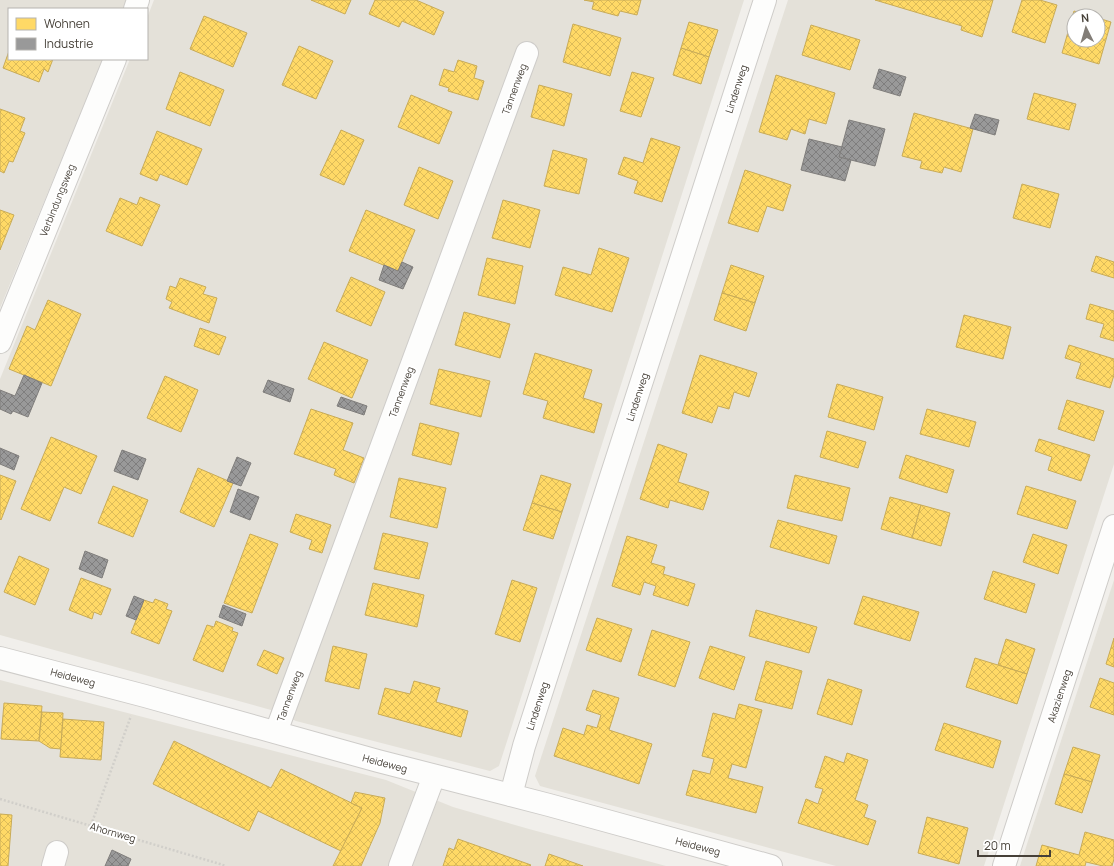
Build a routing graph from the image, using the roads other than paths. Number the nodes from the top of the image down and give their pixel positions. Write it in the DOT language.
graph roads {
  1 [pos="765,0"];
  2 [pos="527,53"];
  3 [pos="115,60"];
  4 [pos="0,342"];
  5 [pos="1114,526"];
  6 [pos="0,658"];
  7 [pos="276,732"];
  8 [pos="434,776"];
  9 [pos="511,795"];
  10 [pos="400,866"];
  11 [pos="771,866"];
  12 [pos="1004,866"];
  1 -- 9 [label="street, Lindenweg"];
  2 -- 7 [label="street, Tannenweg"];
  3 -- 4 [label="street, Verbindungsweg"];
  5 -- 12 [label="street, Akazienweg"];
  6 -- 7 [label="street, Heideweg"];
  7 -- 8 [label="street, Heideweg"];
  8 -- 9 [label="street, Heideweg"];
  8 -- 10 [label="street"];
  9 -- 11 [label="street, Heideweg"];
}
